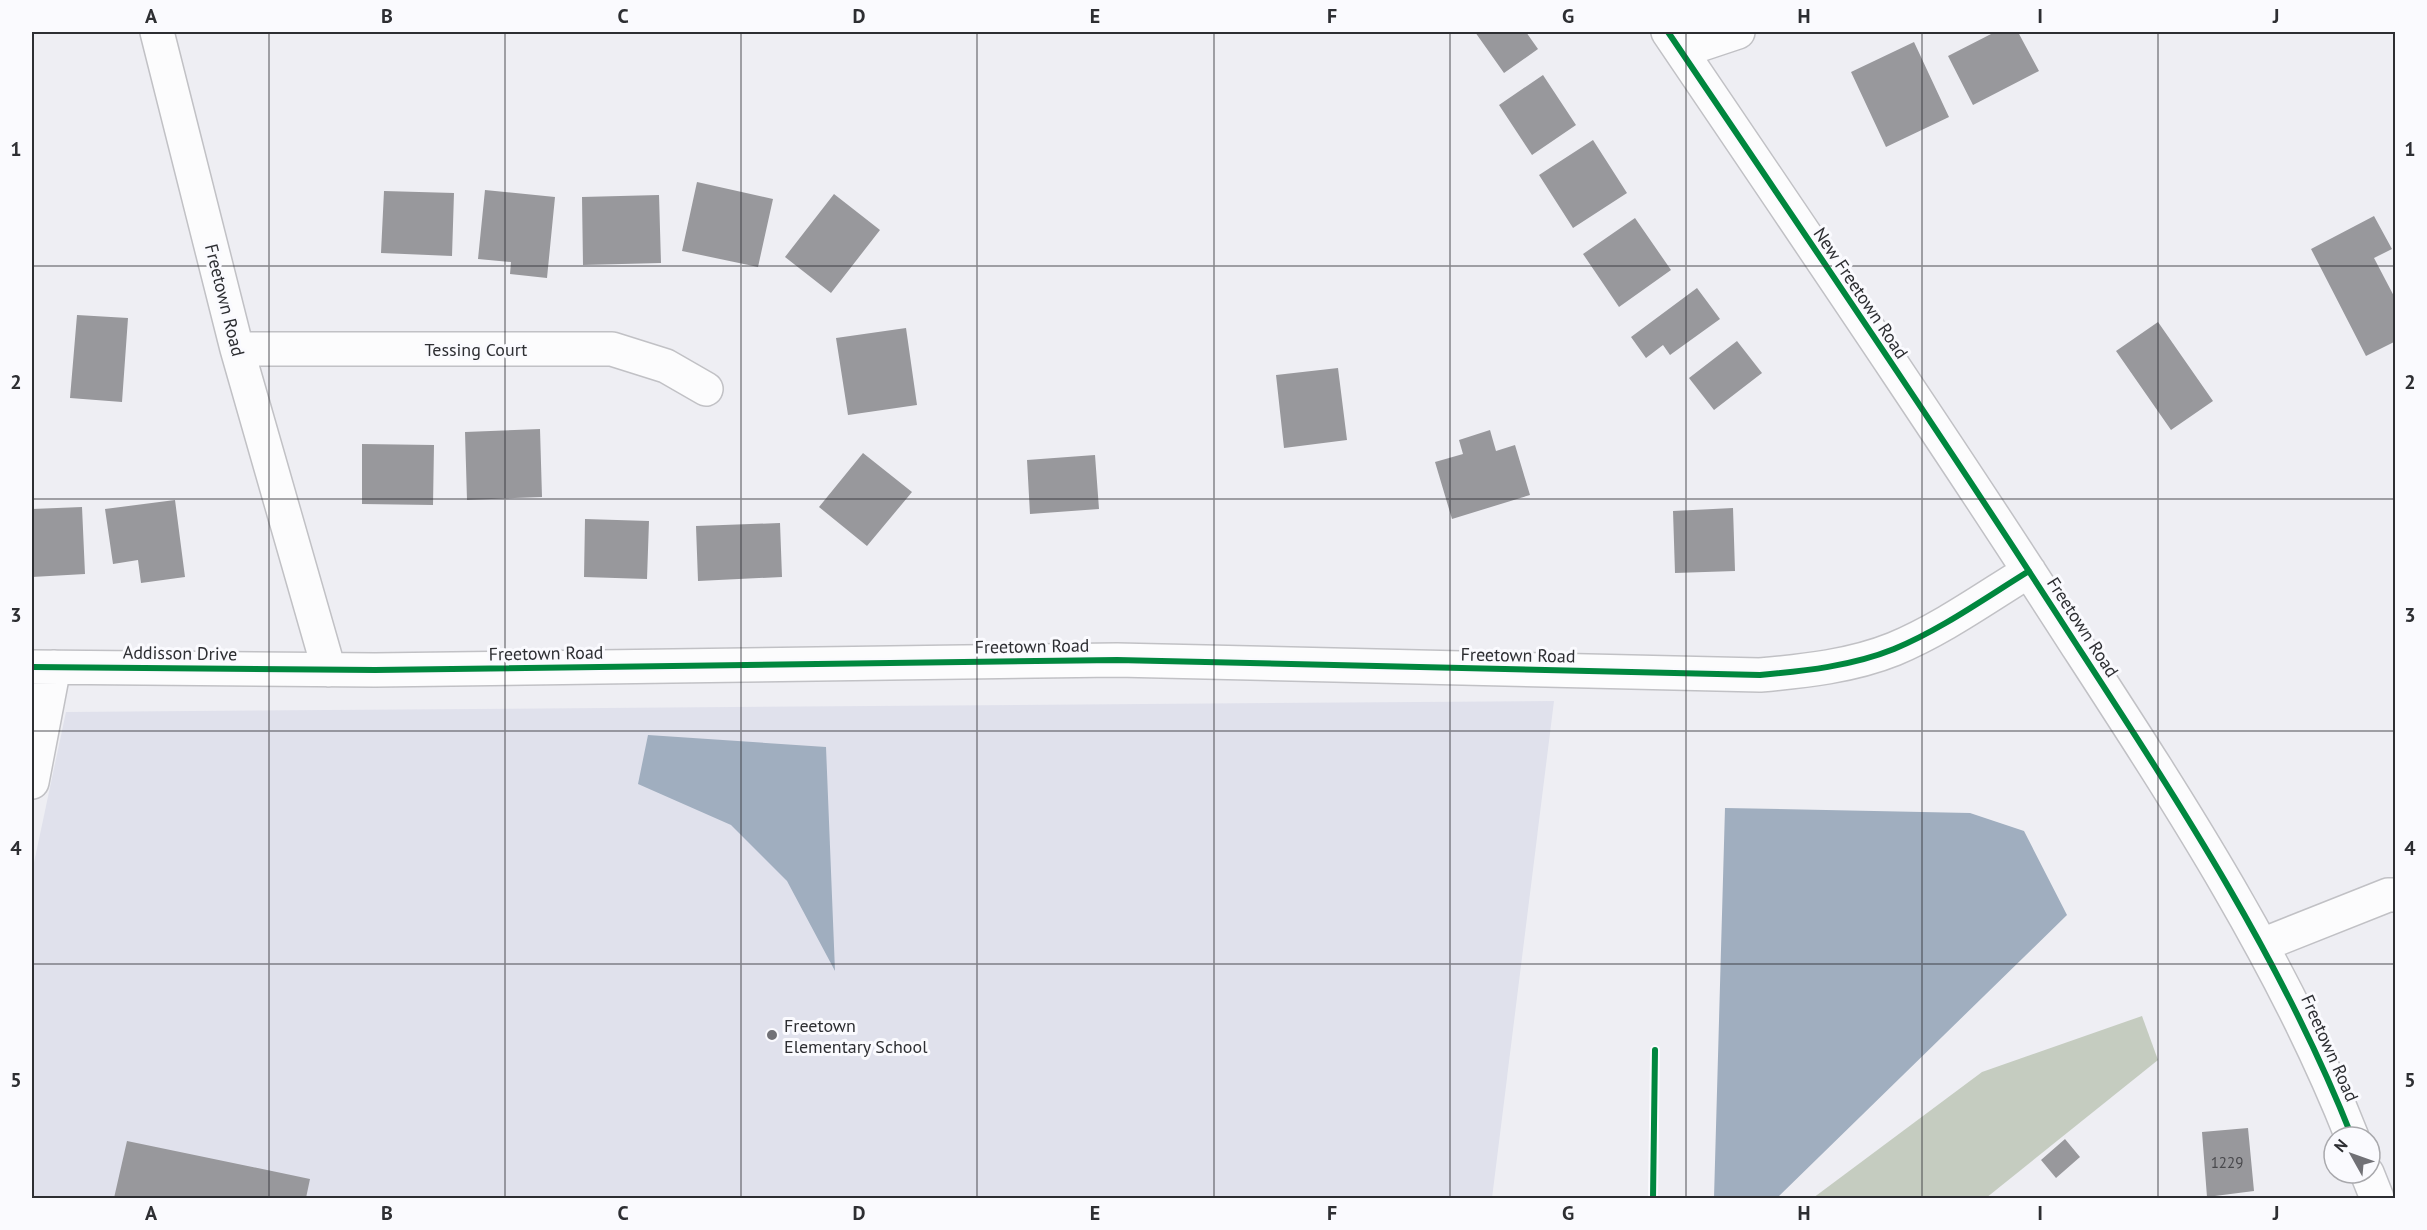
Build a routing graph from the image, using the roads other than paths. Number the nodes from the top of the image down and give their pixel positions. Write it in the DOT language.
graph roads {
  1 [pos="157,32"];
  2 [pos="1738,32"];
  3 [pos="1674,41"];
  4 [pos="237,350"];
  5 [pos="706,388"];
  6 [pos="2029,571"];
  7 [pos="43,667"];
  8 [pos="329,670"];
  9 [pos="32,782"];
  10 [pos="2396,895"];
  11 [pos="2262,945"];
  12 [pos="2347,1125"];
  1 -- 4 [label="street, Freetown Road"];
  2 -- 3 [label="street"];
  3 -- 6 [label="street, New Freetown Road"];
  4 -- 5 [label="street, Tessing Court"];
  4 -- 8 [label="street, Freetown Road"];
  6 -- 8 [label="street, Freetown Road"];
  6 -- 11 [label="street, Freetown Road"];
  7 -- 8 [label="street, Addisson Drive"];
  7 -- 9 [label="street"];
  10 -- 11 [label="street"];
  11 -- 12 [label="street, Freetown Road"];
}
